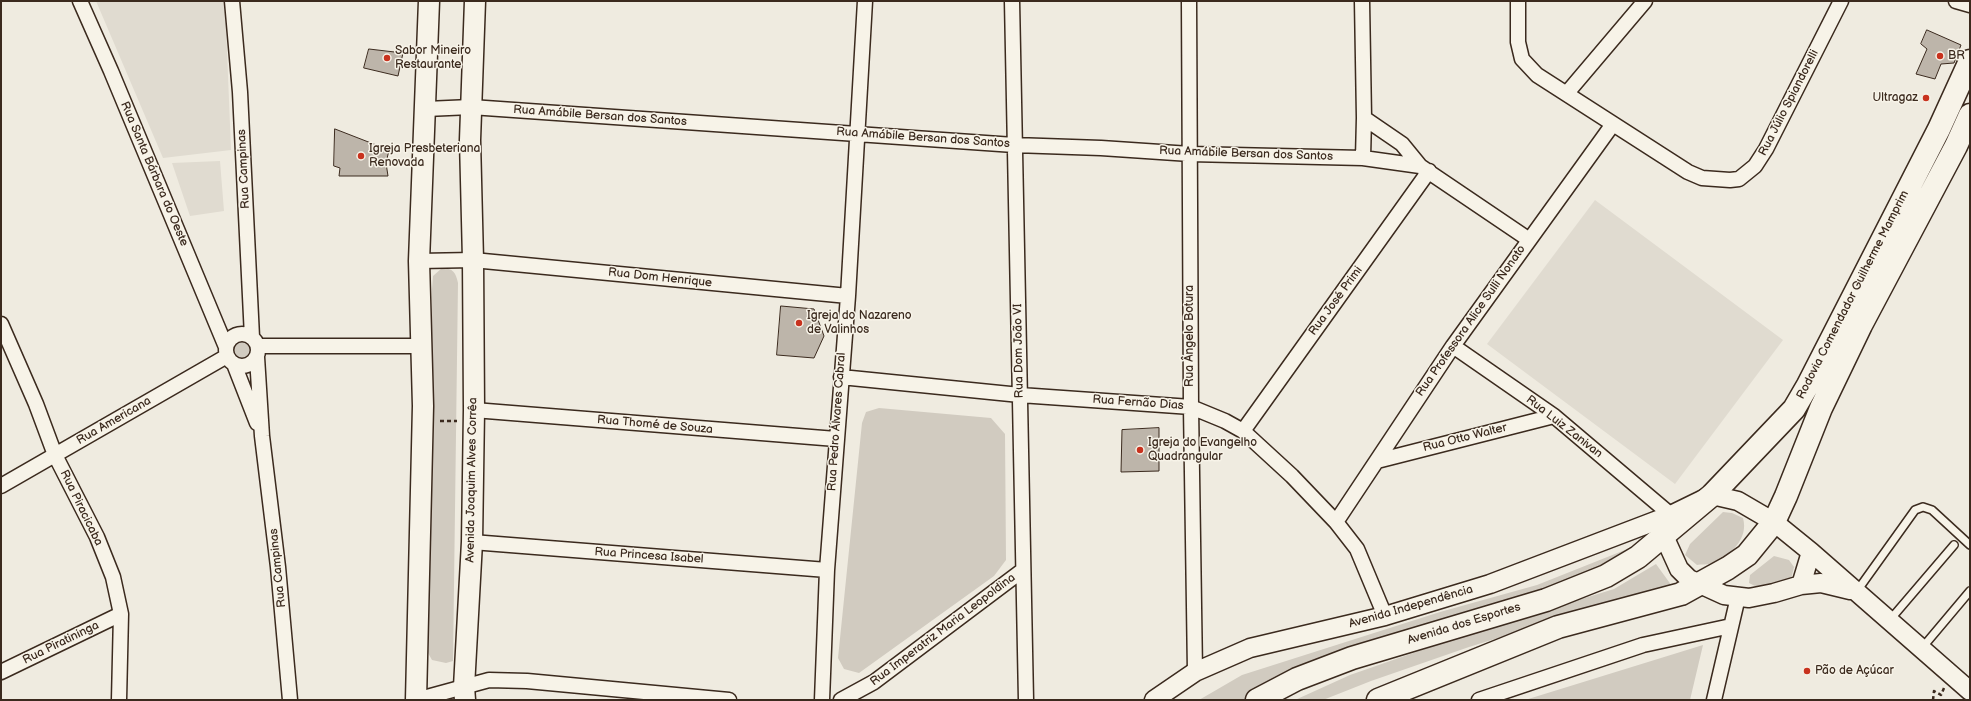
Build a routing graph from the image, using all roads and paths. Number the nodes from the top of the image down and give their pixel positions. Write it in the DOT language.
graph roads {
  1 [pos="80,1"];
  2 [pos="232,1"];
  3 [pos="429,1"];
  4 [pos="475,1"];
  5 [pos="865,1"];
  6 [pos="1012,1"];
  7 [pos="1189,1"];
  8 [pos="1362,1"];
  9 [pos="1518,1"];
  10 [pos="1644,1"];
  11 [pos="1841,1"];
  12 [pos="1956,1"];
  13 [pos="1970,5"];
  14 [pos="1970,60"];
  15 [pos="1567,93"];
  16 [pos="471,107"];
  17 [pos="426,109"];
  18 [pos="1970,115"];
  19 [pos="1364,118"];
  20 [pos="1613,124"];
  21 [pos="858,134"];
  22 [pos="1014,145"];
  23 [pos="1190,154"];
  24 [pos="1363,158"];
  25 [pos="1425,169"];
  26 [pos="1528,239"];
  27 [pos="473,260"];
  28 [pos="419,261"];
  29 [pos="848,296"];
  30 [pos="1,324"];
  31 [pos="420,346"];
  32 [pos="1453,346"];
  33 [pos="256,347"];
  34 [pos="229,356"];
  35 [pos="840,377"];
  36 [pos="1020,395"];
  37 [pos="1190,407"];
  38 [pos="474,416"];
  39 [pos="1554,416"];
  40 [pos="422,420"];
  41 [pos="1243,431"];
  42 [pos="262,436"];
  43 [pos="836,439"];
  44 [pos="55,455"];
  45 [pos="1377,461"];
  46 [pos="1,486"];
  47 [pos="1712,495"];
  48 [pos="1671,515"];
  49 [pos="1336,522"];
  50 [pos="1774,522"];
  51 [pos="1664,536"];
  52 [pos="472,542"];
  53 [pos="1954,545"];
  54 [pos="1970,545"];
  55 [pos="1812,552"];
  56 [pos="827,570"];
  57 [pos="1023,570"];
  58 [pos="1701,584"];
  59 [pos="1802,585"];
  60 [pos="1854,591"];
  61 [pos="1970,591"];
  62 [pos="1738,597"];
  63 [pos="121,614"];
  64 [pos="1385,616"];
  65 [pos="1889,621"];
  66 [pos="1731,626"];
  67 [pos="1922,648"];
  68 [pos="1,672"];
  69 [pos="1195,672"];
  70 [pos="1970,691"];
  71 [pos="464,694"];
  72 [pos="119,700"];
  73 [pos="290,700"];
  74 [pos="416,700"];
  75 [pos="729,700"];
  76 [pos="822,700"];
  77 [pos="841,700"];
  78 [pos="1026,700"];
  79 [pos="1154,700"];
  80 [pos="1256,700"];
  81 [pos="1378,700"];
  82 [pos="1479,700"];
  83 [pos="1714,700"];
  1 -- 34 [label="street, Rua Santa Bárbara do Oeste"];
  2 -- 33 [label="street, Rua Campinas"];
  3 -- 17 [label="main road"];
  4 -- 16 [label="main road, Avenida Joaquim Alves Corrêa"];
  5 -- 21 [label="street, Rua Pedro Álvares Cabral"];
  6 -- 22 [label="street, Rua Dom João VI"];
  7 -- 23 [label="street, Rua Ângelo Botura"];
  8 -- 19 [label="street"];
  9 -- 15 [label="street, Rua Júlio Spiandorelli"];
  10 -- 15 [label="street"];
  11 -- 20 [label="street, Rua Júlio Spiandorelli"];
  12 -- 13 [label="street"];
  14 -- 47 [label="main road, Rodovia Comendador Guilherme Mamprim"];
  15 -- 20 [label="street, Rua Júlio Spiandorelli"];
  16 -- 17 [label="street, Rua Amábile Bersan dos Santos"];
  16 -- 21 [label="street, Rua Amábile Bersan dos Santos"];
  16 -- 27 [label="main road, Avenida Joaquim Alves Corrêa"];
  17 -- 28 [label="main road"];
  18 -- 50 [label="main road, Rodovia Comendador Guilherme Mamprim"];
  19 -- 24 [label="street"];
  19 -- 25 [label="street"];
  20 -- 26 [label="street, Rua Professora Alice Sulli Nonato"];
  21 -- 22 [label="street, Rua Amábile Bersan dos Santos"];
  21 -- 29 [label="street, Rua Pedro Álvares Cabral"];
  22 -- 23 [label="street, Rua Amábile Bersan dos Santos"];
  22 -- 36 [label="street, Rua Dom João VI"];
  23 -- 24 [label="street, Rua Amábile Bersan dos Santos"];
  23 -- 37 [label="street, Rua Ângelo Botura"];
  24 -- 25 [label="street, Rua Amábile Bersan dos Santos"];
  25 -- 26 [label="street"];
  25 -- 41 [label="street, Rua José Primi"];
  26 -- 32 [label="street, Rua Professora Alice Sulli Nonato"];
  27 -- 28 [label="street"];
  27 -- 29 [label="street, Rua Dom Henrique"];
  27 -- 38 [label="main road, Avenida Joaquim Alves Corrêa"];
  28 -- 31 [label="main road"];
  29 -- 35 [label="street, Rua Pedro Álvares Cabral"];
  30 -- 44 [label="street, Rua Piracicaba"];
  31 -- 33 [label="street"];
  31 -- 40 [label="main road"];
  32 -- 39 [label="street, Rua Luiz Zanivan"];
  32 -- 45 [label="street, Rua Professora Alice Sulli Nonato"];
  33 -- 34 [label="street"];
  33 -- 34 [label="street"];
  33 -- 42 [label="street, Rua Campinas"];
  34 -- 42 [label="street, Rua Campinas"];
  34 -- 44 [label="street, Rua Americana"];
  35 -- 36 [label="street, Rua Fernão Dias"];
  35 -- 43 [label="street, Rua Pedro Álvares Cabral"];
  36 -- 37 [label="street, Rua Fernão Dias"];
  36 -- 57 [label="street, Rua Dom João VI"];
  37 -- 41 [label="street, Rua Fernão Dias"];
  37 -- 69 [label="street, Rua Ângelo Botura"];
  38 -- 40 [label="path"];
  38 -- 43 [label="street, Rua Thomé de Souza"];
  38 -- 52 [label="main road, Avenida Joaquim Alves Corrêa"];
  39 -- 45 [label="street, Rua Otto Walter"];
  39 -- 48 [label="street, Rua Luiz Zanivan"];
  40 -- 74 [label="main road"];
  41 -- 49 [label="street, Rua Fernão Dias"];
  42 -- 73 [label="street, Rua Campinas"];
  43 -- 56 [label="street, Rua Pedro Álvares Cabral"];
  44 -- 46 [label="street, Rua Americana"];
  44 -- 63 [label="street, Rua Piracicaba"];
  45 -- 49 [label="street, Rua Professora Alice Sulli Nonato"];
  47 -- 48 [label="street"];
  47 -- 50 [label="street"];
  47 -- 51 [label="main road, Rodovia Comendador Guilherme Mamprim"];
  48 -- 51 [label="street"];
  48 -- 64 [label="street, Avenida Independência"];
  49 -- 64 [label="street, Rua Fernão Dias"];
  50 -- 55 [label="street"];
  50 -- 58 [label="main road, Rodovia Comendador Guilherme Mamprim"];
  51 -- 58 [label="street"];
  51 -- 80 [label="main road, Avenida dos Esportes"];
  52 -- 56 [label="street, Rua Princesa Isabel"];
  52 -- 71 [label="main road, Avenida Joaquim Alves Corrêa"];
  53 -- 65 [label="lane"];
  54 -- 60 [label="lane"];
  55 -- 59 [label="street"];
  55 -- 60 [label="street"];
  56 -- 76 [label="street, Rua Pedro Álvares Cabral"];
  57 -- 77 [label="street, Rua Imperatriz Maria Leopoldina"];
  57 -- 78 [label="street, Rua Dom João VI"];
  58 -- 62 [label="street"];
  58 -- 81 [label="main road"];
  59 -- 60 [label="street"];
  59 -- 62 [label="street"];
  60 -- 65 [label="street"];
  61 -- 67 [label="lane"];
  62 -- 66 [label="street"];
  63 -- 68 [label="street, Rua Piratininga"];
  63 -- 72 [label="street, Rua Piracicaba"];
  64 -- 69 [label="street, Avenida Independência"];
  65 -- 67 [label="street"];
  66 -- 82 [label="street"];
  66 -- 83 [label="street"];
  67 -- 70 [label="street"];
  69 -- 79 [label="street, Avenida Independência"];
  71 -- 74 [label="street"];
  71 -- 75 [label="street"];
}
